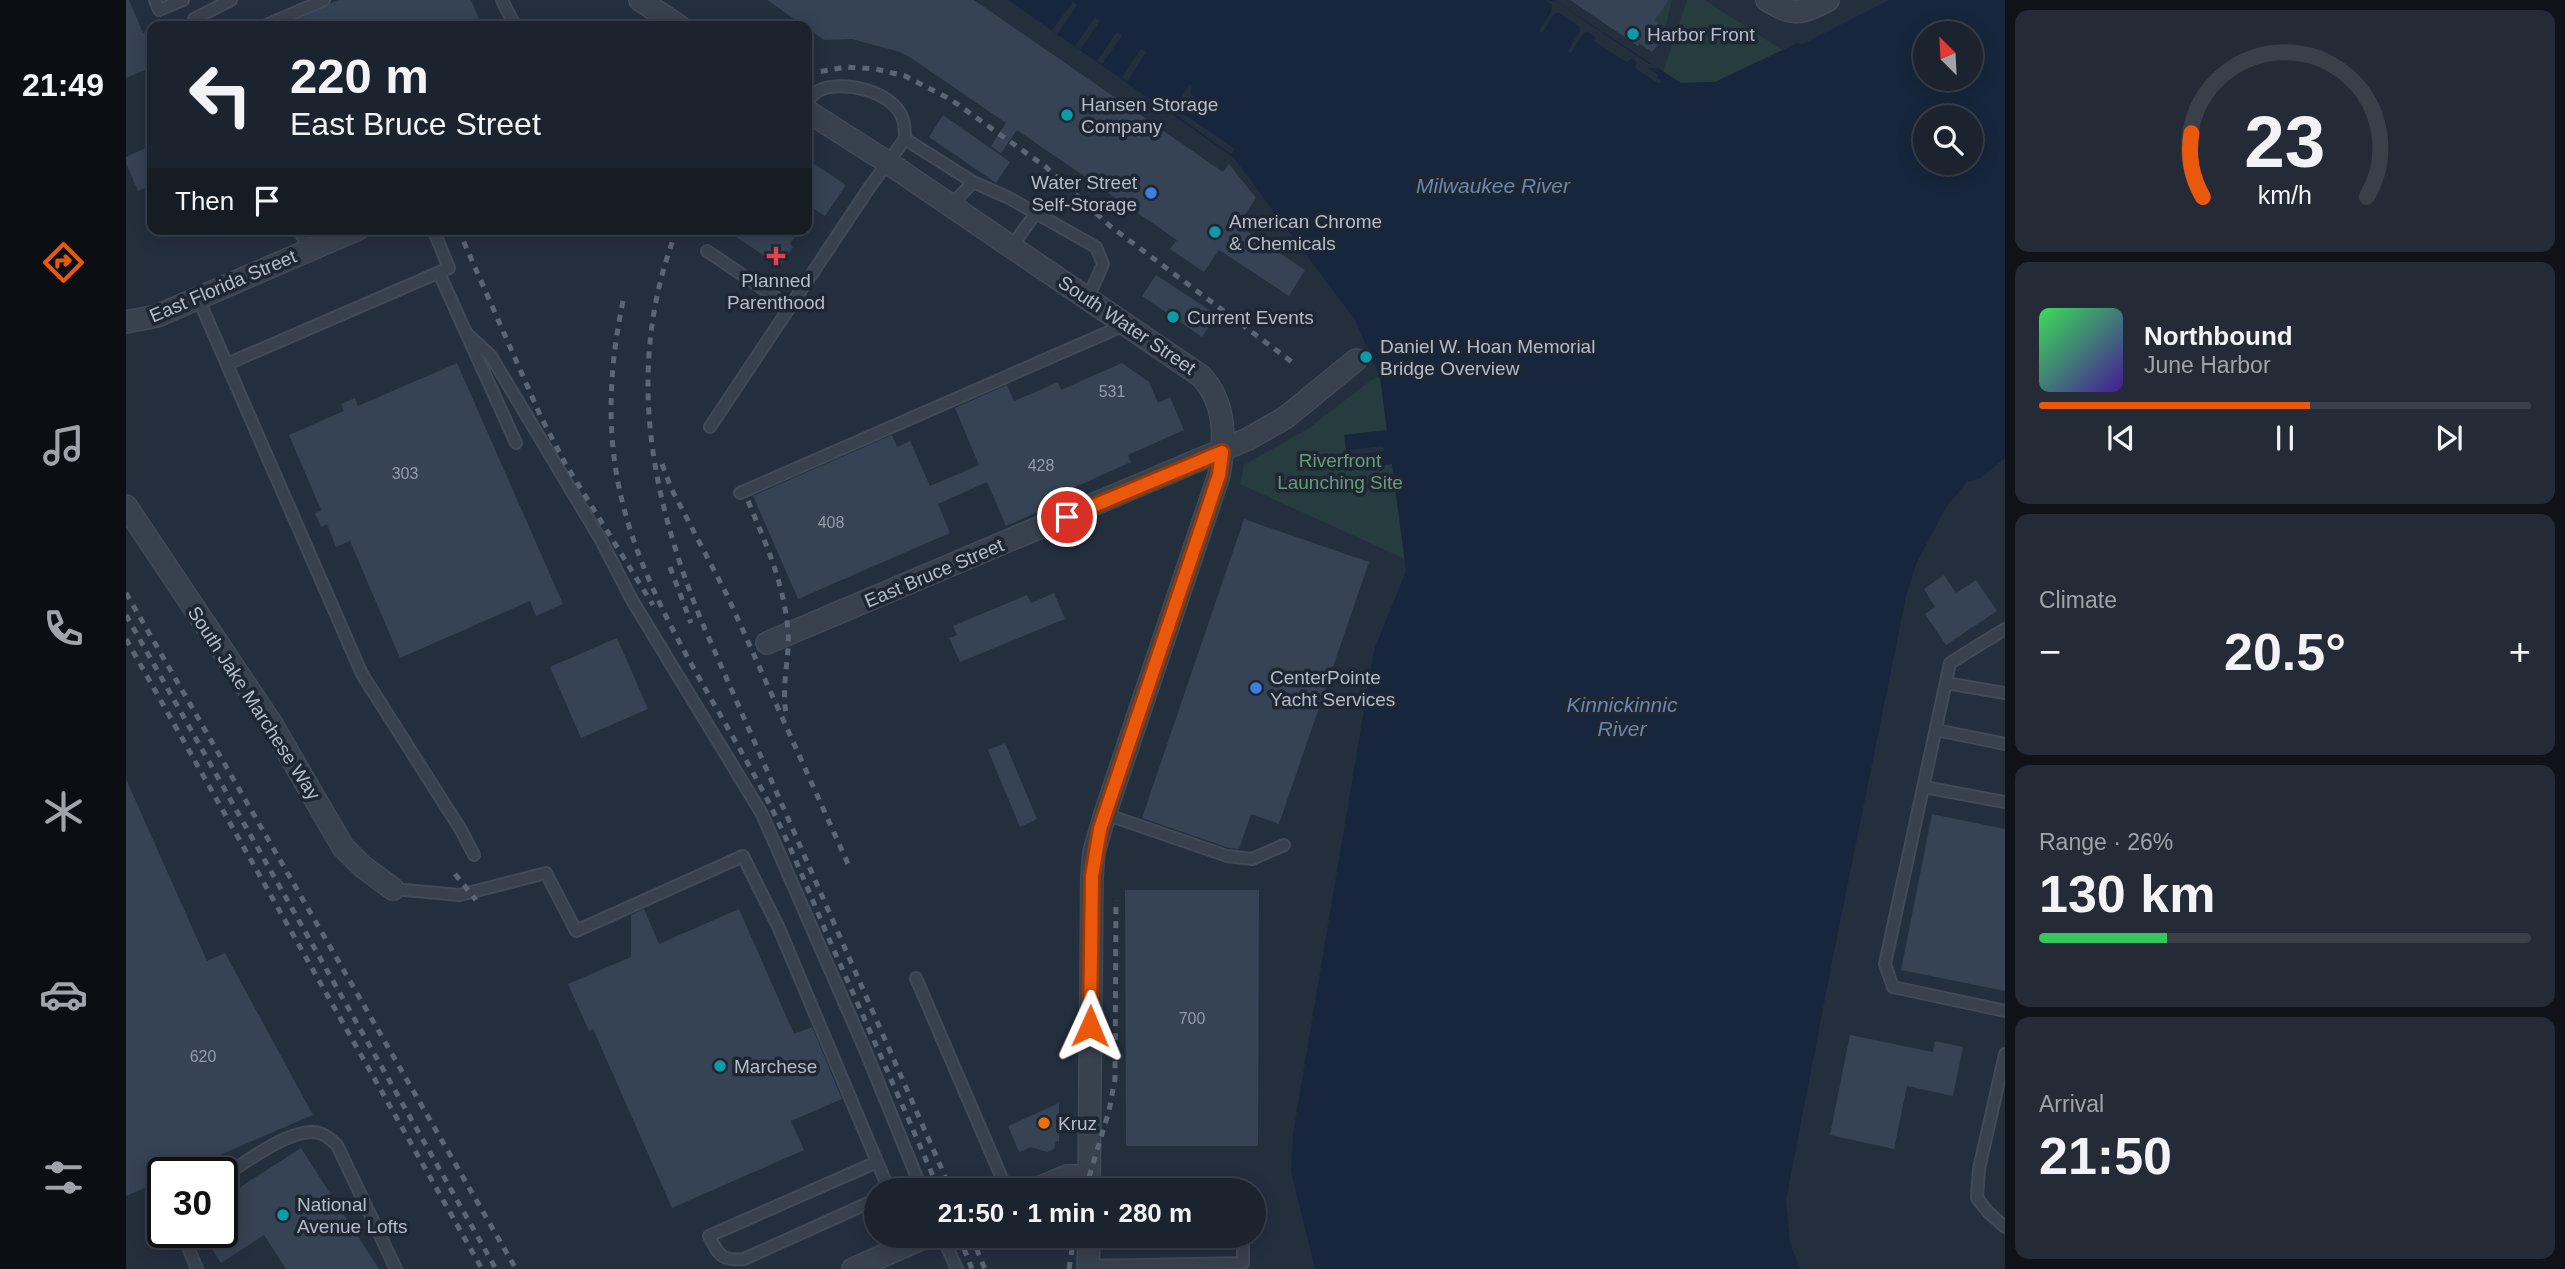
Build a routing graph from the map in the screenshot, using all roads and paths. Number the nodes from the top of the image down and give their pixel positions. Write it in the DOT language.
graph roads {
  1 [pos="155,0"];
  2 [pos="183,0"];
  3 [pos="231,0"];
  4 [pos="324,0"];
  5 [pos="502,0"];
  6 [pos="640,0"];
  7 [pos="1767,0"];
  8 [pos="1828,0"];
  9 [pos="211,4"];
  10 [pos="194,19"];
  11 [pos="276,21"];
  12 [pos="512,21"];
  13 [pos="666,21"];
  14 [pos="812,96"];
  15 [pos="812,114"];
  16 [pos="905,139"];
  17 [pos="887,162"];
  18 [pos="973,182"];
  19 [pos="951,205"];
  20 [pos="1036,213"];
  21 [pos="302,235"];
  22 [pos="344,235"];
  23 [pos="435,235"];
  24 [pos="1012,246"];
  25 [pos="309,250"];
  26 [pos="707,251"];
  27 [pos="439,273"];
  28 [pos="198,298"];
  29 [pos="1088,298"];
  30 [pos="790,307"];
  31 [pos="126,322"];
  32 [pos="1127,324"];
  33 [pos="466,333"];
  34 [pos="1356,360"];
  35 [pos="227,364"];
  36 [pos="710,427"];
  37 [pos="516,443"];
  38 [pos="1222,452"];
  39 [pos="740,493"];
  40 [pos="126,506"];
  41 [pos="2005,629"];
  42 [pos="767,643"];
  43 [pos="1946,683"];
  44 [pos="2005,693"];
  45 [pos="1936,730"];
  46 [pos="2005,744"];
  47 [pos="1924,787"];
  48 [pos="2005,802"];
  49 [pos="1105,814"];
  50 [pos="1284,845"];
  51 [pos="474,855"];
  52 [pos="393,889"];
  53 [pos="916,978"];
  54 [pos="2005,1011"];
  55 [pos="2005,1054"];
  56 [pos="877,1162"];
  57 [pos="238,1168"];
  58 [pos="884,1178"];
  59 [pos="917,1178"];
  60 [pos="1002,1178"];
  61 [pos="1089,1178"];
  62 [pos="864,1205"];
  63 [pos="2005,1227"];
  64 [pos="188,1248"];
  65 [pos="901,1248"];
  66 [pos="947,1248"];
  67 [pos="1088,1248"];
  68 [pos="1243,1248"];
  69 [pos="1088,1267"];
  70 [pos="197,1269"];
  71 [pos="396,1269"];
  72 [pos="853,1269"];
  73 [pos="957,1269"];
  1 -- 2 [label="lane"];
  3 -- 9 [label="lane"];
  4 -- 11 [label="lane"];
  5 -- 12 [label="lane"];
  6 -- 13 [label="street"];
  7 -- 8 [label="street"];
  9 -- 10 [label="lane"];
  14 -- 16 [label="lane"];
  15 -- 17 [label="street, South Water Street"];
  16 -- 17 [label="lane"];
  16 -- 18 [label="lane"];
  17 -- 19 [label="street, South Water Street"];
  17 -- 30 [label="lane"];
  18 -- 19 [label="lane"];
  18 -- 20 [label="lane"];
  19 -- 24 [label="street, South Water Street"];
  20 -- 24 [label="lane"];
  20 -- 29 [label="lane"];
  21 -- 25 [label="lane"];
  22 -- 25 [label="street, East Florida Street"];
  23 -- 27 [label="lane"];
  24 -- 29 [label="street, South Water Street"];
  25 -- 28 [label="street, East Florida Street"];
  26 -- 30 [label="lane"];
  27 -- 33 [label="lane"];
  27 -- 35 [label="lane"];
  28 -- 31 [label="street, East Florida Street"];
  28 -- 35 [label="lane"];
  29 -- 32 [label="street, South Water Street"];
  30 -- 36 [label="lane"];
  32 -- 38 [label="street, South Water Street"];
  32 -- 39 [label="lane"];
  33 -- 37 [label="lane"];
  33 -- 59 [label="lane"];
  34 -- 38 [label="street, East Bruce Street"];
  35 -- 51 [label="lane"];
  38 -- 42 [label="street, East Bruce Street"];
  38 -- 49 [label="street, South Water Street"];
  40 -- 52 [label="street, South Jake Marchese Way"];
  41 -- 43 [label="lane"];
  43 -- 44 [label="lane"];
  43 -- 45 [label="lane"];
  45 -- 46 [label="lane"];
  45 -- 47 [label="lane"];
  47 -- 48 [label="lane"];
  47 -- 54 [label="lane"];
  49 -- 50 [label="lane"];
  49 -- 61 [label="street, South Water Street"];
  52 -- 56 [label="lane"];
  53 -- 60 [label="lane"];
  55 -- 63 [label="lane"];
  56 -- 58 [label="lane"];
  56 -- 62 [label="lane"];
  57 -- 71 [label="lane"];
  64 -- 70 [label="lane"];
  65 -- 72 [label="street"];
  66 -- 73 [label="lane"];
  67 -- 69 [label="street"];
  68 -- 69 [label="lane"];
}
